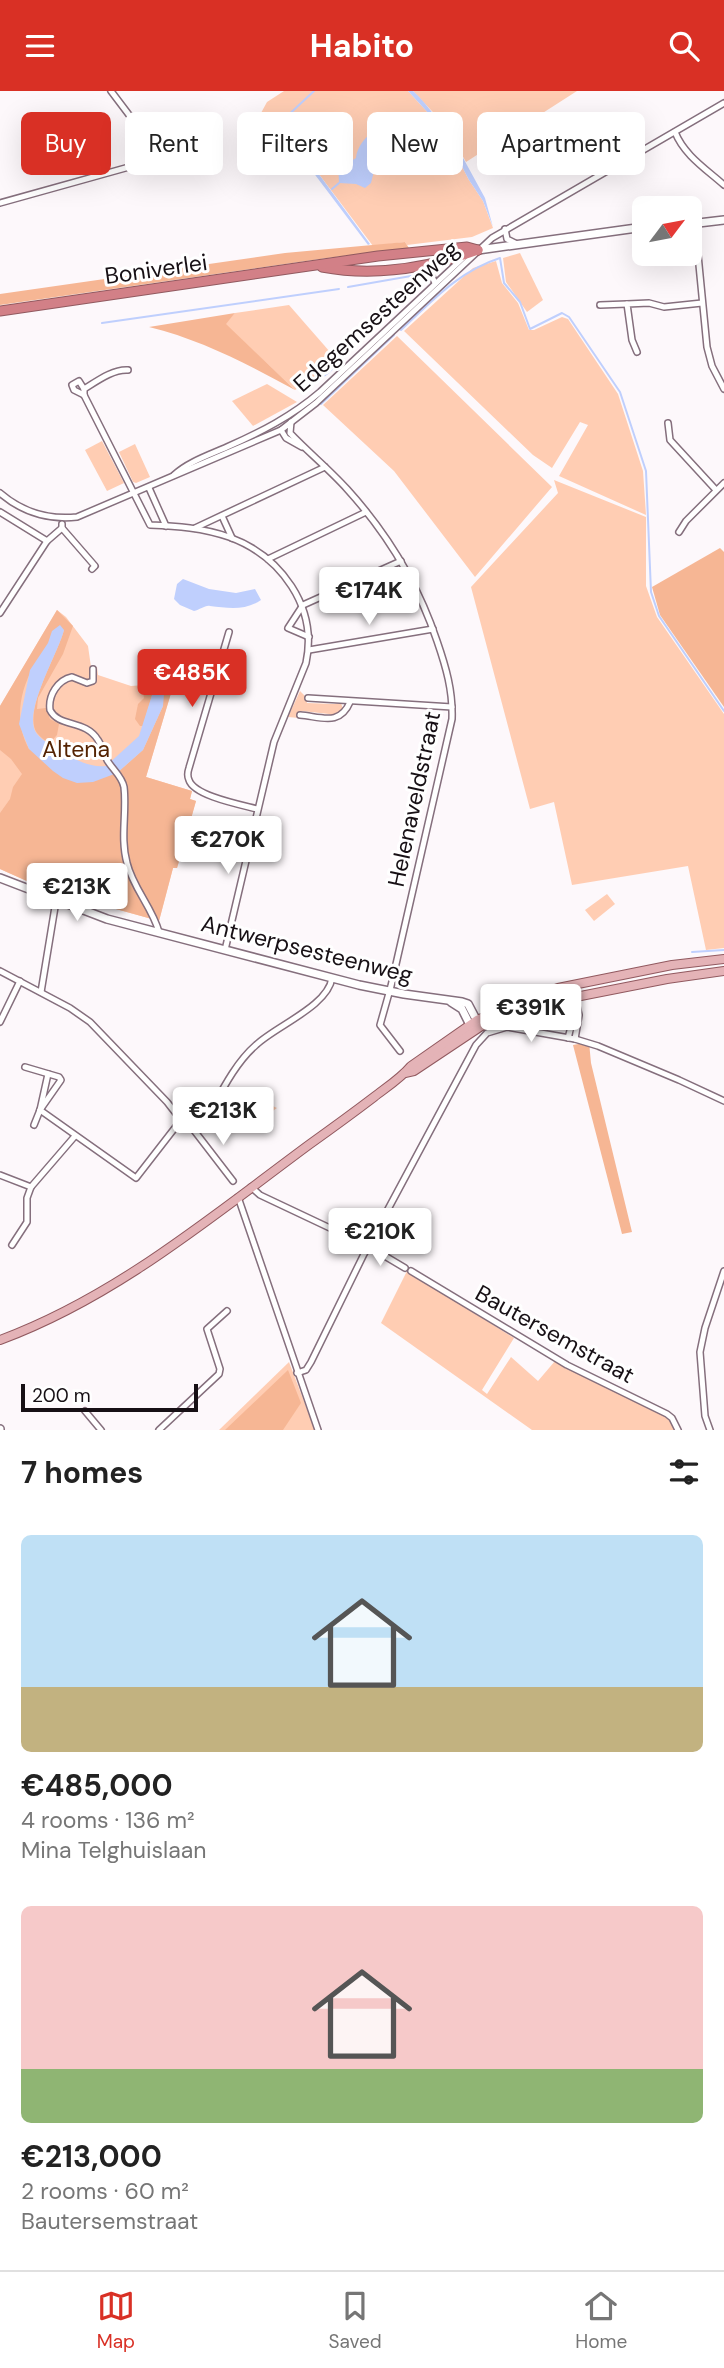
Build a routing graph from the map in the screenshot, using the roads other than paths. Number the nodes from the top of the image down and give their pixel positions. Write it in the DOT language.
graph roads {
  1 [pos="111,91"];
  2 [pos="724,103"];
  3 [pos="676,132"];
  4 [pos="724,185"];
  5 [pos="0,203"];
  6 [pos="724,220"];
  7 [pos="702,223"];
  8 [pos="632,228"];
  9 [pos="505,229"];
  10 [pos="492,238"];
  11 [pos="517,244"];
  12 [pos="467,247"];
  13 [pos="478,250"];
  14 [pos="318,266"];
  15 [pos="697,266"];
  16 [pos="406,268"];
  17 [pos="435,283"];
  18 [pos="702,303"];
  19 [pos="627,304"];
  20 [pos="600,305"];
  21 [pos="0,310"];
  22 [pos="637,352"];
  23 [pos="128,370"];
  24 [pos="724,389"];
  25 [pos="306,406"];
  26 [pos="288,420"];
  27 [pos="668,423"];
  28 [pos="281,430"];
  29 [pos="305,449"];
  30 [pos="325,467"];
  31 [pos="170,479"];
  32 [pos="724,483"];
  33 [pos="149,488"];
  34 [pos="716,490"];
  35 [pos="0,493"];
  36 [pos="134,494"];
  37 [pos="6,498"];
  38 [pos="0,504"];
  39 [pos="0,512"];
  40 [pos="366,512"];
  41 [pos="222,516"];
  42 [pos="62,518"];
  43 [pos="166,526"];
  44 [pos="62,528"];
  45 [pos="195,528"];
  46 [pos="679,532"];
  47 [pos="232,538"];
  48 [pos="47,541"];
  49 [pos="268,559"];
  50 [pos="401,561"];
  51 [pos="92,569"];
  52 [pos="303,605"];
  53 [pos="0,613"];
  54 [pos="433,629"];
  55 [pos="229,632"];
  56 [pos="309,637"];
  57 [pos="309,650"];
  58 [pos="93,669"];
  59 [pos="308,698"];
  60 [pos="349,702"];
  61 [pos="452,707"];
  62 [pos="300,715"];
  63 [pos="257,809"];
  64 [pos="0,877"];
  65 [pos="55,907"];
  66 [pos="159,932"];
  67 [pos="225,950"];
  68 [pos="724,959"];
  69 [pos="0,971"];
  70 [pos="724,971"];
  71 [pos="20,981"];
  72 [pos="332,981"];
  73 [pos="570,985"];
  74 [pos="390,991"];
  75 [pos="41,992"];
  76 [pos="573,997"];
  77 [pos="0,1022"];
  78 [pos="475,1025"];
  79 [pos="571,1039"];
  80 [pos="400,1051"];
  81 [pos="25,1067"];
  82 [pos="48,1074"];
  83 [pos="724,1101"];
  84 [pos="40,1110"];
  85 [pos="181,1120"];
  86 [pos="34,1125"];
  87 [pos="193,1129"];
  88 [pos="75,1136"];
  89 [pos="0,1175"];
  90 [pos="233,1181"];
  91 [pos="31,1187"];
  92 [pos="251,1187"];
  93 [pos="238,1197"];
  94 [pos="12,1245"];
  95 [pos="368,1246"];
  96 [pos="724,1271"];
  97 [pos="227,1311"];
  98 [pos="0,1339"];
  99 [pos="298,1373"];
  100 [pos="85,1411"];
  101 [pos="101,1430"];
  102 [pos="159,1430"];
  103 [pos="318,1430"];
  104 [pos="678,1430"];
  105 [pos="710,1430"];
  1 -- 5 [label="street"];
  2 -- 3 [label="street"];
  3 -- 4 [label="street"];
  3 -- 9 [label="street"];
  6 -- 7 [label="street"];
  8 -- 11 [label="street, Boniverlei"];
  9 -- 10 [label="street"];
  9 -- 11 [label="street"];
  10 -- 12 [label="street"];
  10 -- 13 [label="street"];
  11 -- 13 [label="street, Boniverlei"];
  12 -- 13 [label="highway, Boniverlei"];
  12 -- 14 [label="highway, Boniverlei"];
  13 -- 16 [label="highway, Boniverlei"];
  13 -- 17 [label="street, Edegemsesteenweg"];
  13 -- 25 [label="street, Edegemsesteenweg"];
  14 -- 16 [label="highway, Boniverlei"];
  14 -- 21 [label="highway, Boniverlei"];
  15 -- 18 [label="street"];
  16 -- 17 [label="street"];
  17 -- 25 [label="street, Edegemsesteenweg"];
  18 -- 19 [label="street"];
  18 -- 24 [label="street"];
  19 -- 20 [label="street"];
  19 -- 22 [label="street"];
  23 -- 36 [label="street"];
  25 -- 26 [label="street, Edegemsesteenweg"];
  26 -- 28 [label="street, Edegemsesteenweg"];
  26 -- 29 [label="street, Helenaveldstraat"];
  26 -- 31 [label="street, Edegemsesteenweg"];
  27 -- 34 [label="street"];
  28 -- 29 [label="street, Helenaveldstraat"];
  28 -- 31 [label="street, Edegemsesteenweg"];
  29 -- 30 [label="street, Helenaveldstraat"];
  30 -- 40 [label="street, Helenaveldstraat"];
  30 -- 41 [label="street"];
  31 -- 33 [label="street, Edegemsesteenweg"];
  32 -- 34 [label="street"];
  33 -- 36 [label="street, Edegemsesteenweg"];
  33 -- 43 [label="street"];
  34 -- 46 [label="street"];
  35 -- 37 [label="street, Edegemsesteenweg"];
  36 -- 42 [label="street, Edegemsesteenweg"];
  36 -- 43 [label="street"];
  37 -- 38 [label="street"];
  37 -- 42 [label="street, Edegemsesteenweg"];
  39 -- 48 [label="street"];
  40 -- 49 [label="street"];
  40 -- 50 [label="street, Helenaveldstraat"];
  41 -- 45 [label="street"];
  41 -- 47 [label="street"];
  42 -- 44 [label="street"];
  43 -- 45 [label="street"];
  44 -- 48 [label="street"];
  44 -- 51 [label="street"];
  45 -- 47 [label="street"];
  47 -- 49 [label="street"];
  48 -- 53 [label="street"];
  49 -- 52 [label="street"];
  50 -- 52 [label="street"];
  50 -- 54 [label="street, Helenaveldstraat"];
  52 -- 56 [label="street"];
  52 -- 56 [label="street"];
  54 -- 57 [label="street"];
  54 -- 61 [label="street, Helenaveldstraat"];
  55 -- 63 [label="street"];
  56 -- 57 [label="street"];
  57 -- 63 [label="street"];
  58 -- 66 [label="street"];
  59 -- 60 [label="street"];
  60 -- 61 [label="street"];
  60 -- 62 [label="street"];
  61 -- 74 [label="street, Helenaveldstraat"];
  63 -- 67 [label="street"];
  64 -- 66 [label="street, Antwerpsesteenweg"];
  65 -- 75 [label="street"];
  66 -- 67 [label="street, Antwerpsesteenweg"];
  67 -- 72 [label="street, Antwerpsesteenweg"];
  68 -- 73 [label="main road"];
  69 -- 71 [label="street"];
  70 -- 76 [label="main road"];
  71 -- 75 [label="street"];
  71 -- 77 [label="street"];
  72 -- 74 [label="street, Antwerpsesteenweg"];
  72 -- 87 [label="street"];
  73 -- 76 [label="street"];
  73 -- 78 [label="main road"];
  74 -- 78 [label="street, Antwerpsesteenweg"];
  74 -- 80 [label="street, Helenaveldstraat"];
  75 -- 85 [label="street"];
  76 -- 78 [label="main road"];
  76 -- 79 [label="street"];
  78 -- 92 [label="main road"];
  79 -- 83 [label="street"];
  79 -- 95 [label="street"];
  81 -- 82 [label="street"];
  82 -- 84 [label="street"];
  82 -- 84 [label="street"];
  84 -- 86 [label="street"];
  84 -- 88 [label="street"];
  85 -- 87 [label="street"];
  85 -- 88 [label="street"];
  87 -- 90 [label="street"];
  88 -- 91 [label="street"];
  89 -- 91 [label="street"];
  91 -- 94 [label="street"];
  92 -- 93 [label="main road"];
  92 -- 95 [label="street, Bautersemstraat"];
  93 -- 98 [label="main road"];
  93 -- 99 [label="street"];
  95 -- 99 [label="street"];
  95 -- 104 [label="street, Bautersemstraat"];
  96 -- 105 [label="street"];
  97 -- 102 [label="street"];
  99 -- 103 [label="street"];
  100 -- 101 [label="street"];
}
